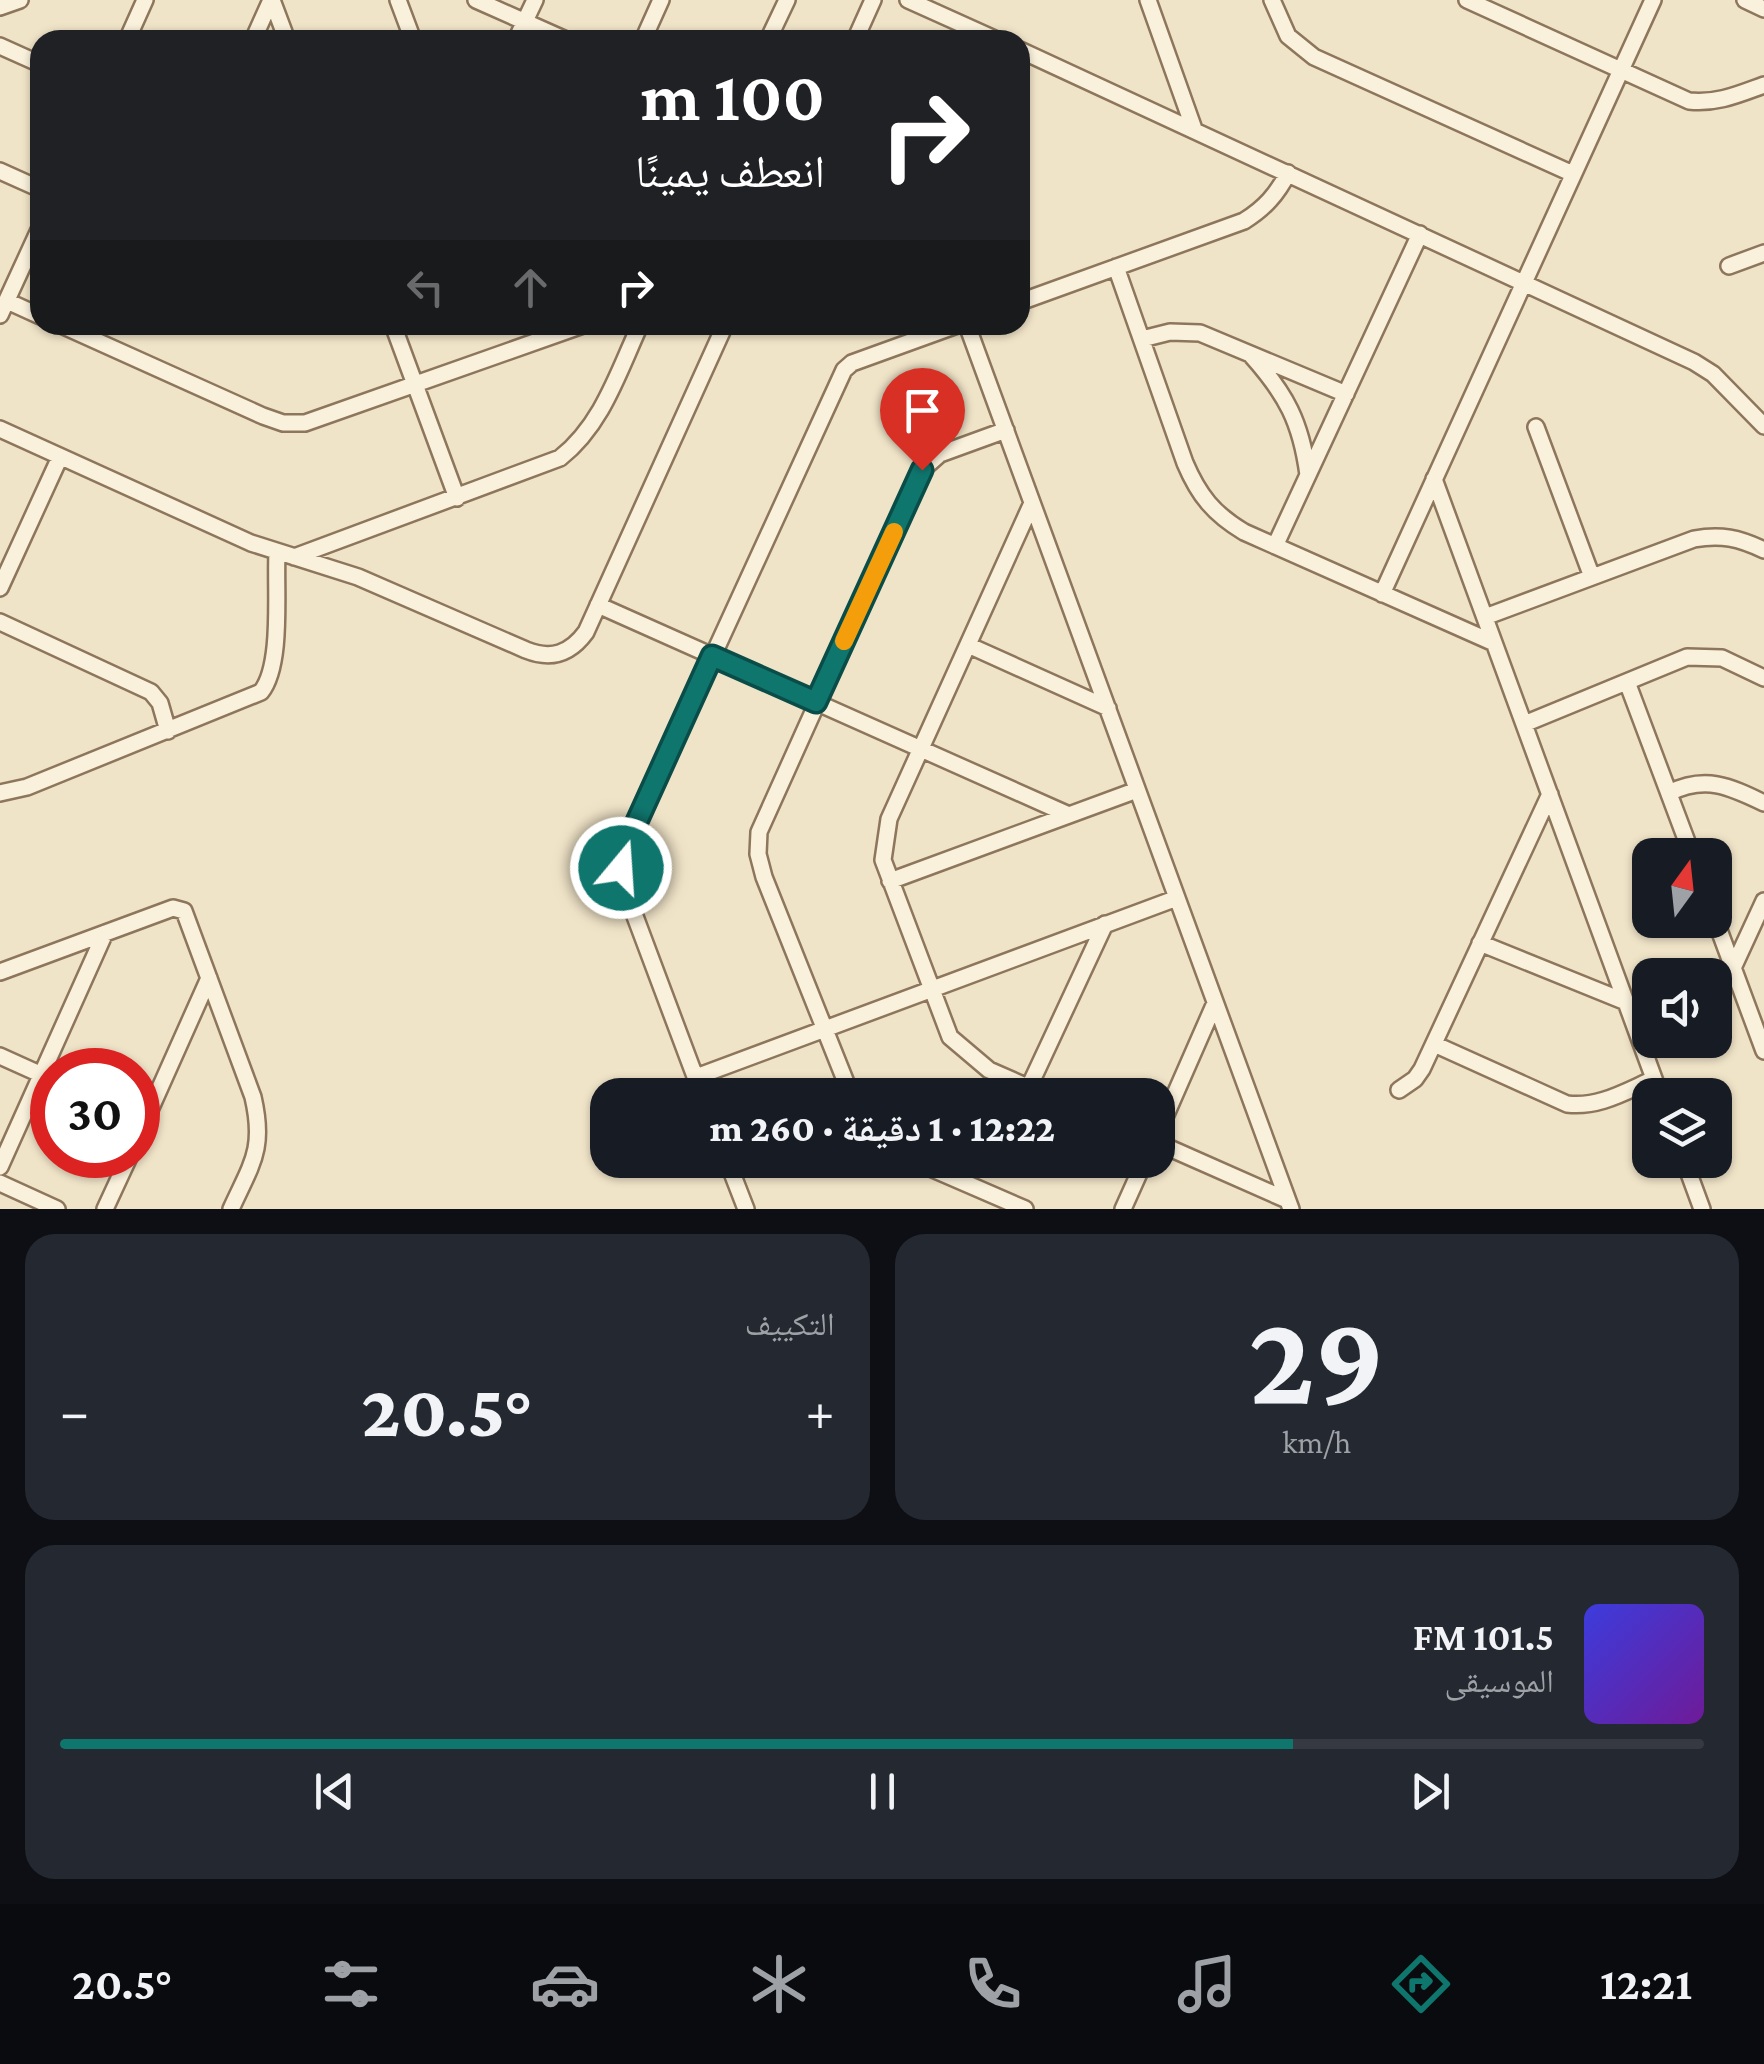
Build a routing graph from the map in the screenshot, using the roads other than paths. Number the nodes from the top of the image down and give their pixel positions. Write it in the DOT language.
graph roads {
  1 [pos="20,0"];
  2 [pos="145,0"];
  3 [pos="271,0"];
  4 [pos="398,0"];
  5 [pos="476,0"];
  6 [pos="535,0"];
  7 [pos="661,0"];
  8 [pos="786,0"];
  9 [pos="874,0"];
  10 [pos="1148,0"];
  11 [pos="1272,0"];
  12 [pos="1467,0"];
  13 [pos="1653,0"];
  14 [pos="1745,0"];
  15 [pos="919,2"];
  16 [pos="0,8"];
  17 [pos="1764,8"];
  18 [pos="525,22"];
  19 [pos="131,30"];
  20 [pos="258,30"];
  21 [pos="283,30"];
  22 [pos="409,30"];
  23 [pos="521,30"];
  24 [pos="543,30"];
  25 [pos="648,30"];
  26 [pos="772,30"];
  27 [pos="860,30"];
  28 [pos="976,30"];
  29 [pos="0,46"];
  30 [pos="1030,55"];
  31 [pos="30,60"];
  32 [pos="1621,71"];
  33 [pos="1764,85"];
  34 [pos="1194,129"];
  35 [pos="0,171"];
  36 [pos="1288,172"];
  37 [pos="1573,174"];
  38 [pos="30,184"];
  39 [pos="1420,234"];
  40 [pos="30,250"];
  41 [pos="1764,253"];
  42 [pos="1116,266"];
  43 [pos="1729,266"];
  44 [pos="1523,282"];
  45 [pos="1030,298"];
  46 [pos="3,308"];
  47 [pos="30,314"];
  48 [pos="84,335"];
  49 [pos="397,335"];
  50 [pos="555,335"];
  51 [pos="635,335"];
  52 [pos="720,335"];
  53 [pos="929,335"];
  54 [pos="971,335"];
  55 [pos="1142,339"];
  56 [pos="1248,351"];
  57 [pos="415,384"];
  58 [pos="1346,394"];
  59 [pos="1764,426"];
  60 [pos="1536,427"];
  61 [pos="0,429"];
  62 [pos="1006,430"];
  63 [pos="60,457"];
  64 [pos="1308,475"];
  65 [pos="1434,480"];
  66 [pos="456,498"];
  67 [pos="1032,503"];
  68 [pos="1274,546"];
  69 [pos="1764,550"];
  70 [pos="277,553"];
  71 [pos="294,557"];
  72 [pos="1592,577"];
  73 [pos="0,588"];
  74 [pos="1382,594"];
  75 [pos="598,605"];
  76 [pos="1485,617"];
  77 [pos="0,622"];
  78 [pos="1494,643"];
  79 [pos="968,645"];
  80 [pos="712,656"];
  81 [pos="1764,678"];
  82 [pos="1628,682"];
  83 [pos="816,702"];
  84 [pos="1108,708"];
  85 [pos="1524,724"];
  86 [pos="168,731"];
  87 [pos="921,749"];
  88 [pos="1138,790"];
  89 [pos="0,793"];
  90 [pos="1669,793"];
  91 [pos="1550,794"];
  92 [pos="1764,803"];
  93 [pos="1068,815"];
  94 [pos="1686,838"];
  95 [pos="890,880"];
  96 [pos="1177,898"];
  97 [pos="1764,901"];
  98 [pos="1105,924"];
  99 [pos="105,934"];
  100 [pos="1722,938"];
  101 [pos="1480,944"];
  102 [pos="1733,968"];
  103 [pos="0,972"];
  104 [pos="209,978"];
  105 [pos="931,990"];
  106 [pos="1626,1002"];
  107 [pos="1216,1003"];
  108 [pos="825,1029"];
  109 [pos="1434,1044"];
  110 [pos="1763,1046"];
  111 [pos="54,1048"];
  112 [pos="0,1056"];
  113 [pos="30,1070"];
  114 [pos="696,1077"];
  115 [pos="844,1078"];
  116 [pos="1007,1078"];
  117 [pos="1034,1078"];
  118 [pos="1654,1078"];
  119 [pos="160,1088"];
  120 [pos="1632,1088"];
  121 [pos="1399,1090"];
  122 [pos="1175,1095"];
  123 [pos="30,1102"];
  124 [pos="1175,1151"];
  125 [pos="0,1168"];
  126 [pos="119,1178"];
  127 [pos="734,1178"];
  128 [pos="954,1178"];
  129 [pos="1137,1178"];
  130 [pos="1691,1178"];
  131 [pos="0,1183"];
  132 [pos="1289,1204"];
  133 [pos="57,1209"];
  134 [pos="105,1209"];
  135 [pos="232,1209"];
  136 [pos="746,1209"];
  137 [pos="1025,1209"];
  138 [pos="1123,1209"];
  139 [pos="1702,1209"];
  1 -- 16 [label="street"];
  2 -- 19 [label="street"];
  3 -- 20 [label="street"];
  3 -- 21 [label="street"];
  4 -- 22 [label="street"];
  5 -- 18 [label="street"];
  6 -- 18 [label="street"];
  7 -- 25 [label="street"];
  8 -- 26 [label="street"];
  9 -- 27 [label="street"];
  10 -- 34 [label="street"];
  11 -- 37 [label="street"];
  12 -- 32 [label="street"];
  13 -- 32 [label="street"];
  14 -- 17 [label="street"];
  15 -- 28 [label="street"];
  18 -- 23 [label="street"];
  18 -- 24 [label="street"];
  29 -- 31 [label="street"];
  30 -- 34 [label="street"];
  32 -- 33 [label="street"];
  32 -- 37 [label="street"];
  34 -- 36 [label="street"];
  35 -- 38 [label="street"];
  36 -- 39 [label="street"];
  36 -- 42 [label="street"];
  37 -- 44 [label="street"];
  39 -- 44 [label="street"];
  39 -- 58 [label="street"];
  40 -- 46 [label="street"];
  41 -- 43 [label="street"];
  42 -- 45 [label="street"];
  42 -- 55 [label="street"];
  44 -- 59 [label="street"];
  44 -- 65 [label="street"];
  46 -- 47 [label="street"];
  48 -- 57 [label="street"];
  49 -- 57 [label="street"];
  50 -- 57 [label="street"];
  51 -- 66 [label="street"];
  52 -- 75 [label="street"];
  53 -- 80 [label="street"];
  54 -- 62 [label="street"];
  55 -- 56 [label="street"];
  55 -- 68 [label="street"];
  56 -- 58 [label="street"];
  56 -- 64 [label="street"];
  57 -- 66 [label="street"];
  58 -- 64 [label="street"];
  60 -- 72 [label="street"];
  61 -- 63 [label="street"];
  62 -- 67 [label="street"];
  62 -- 83 [label="street"];
  63 -- 70 [label="street"];
  63 -- 73 [label="street"];
  64 -- 68 [label="street"];
  65 -- 74 [label="street"];
  65 -- 76 [label="street"];
  66 -- 71 [label="street"];
  67 -- 79 [label="street"];
  67 -- 84 [label="street"];
  68 -- 74 [label="street"];
  69 -- 72 [label="street"];
  70 -- 71 [label="street"];
  70 -- 86 [label="street"];
  71 -- 75 [label="street"];
  72 -- 76 [label="street"];
  74 -- 78 [label="street"];
  75 -- 80 [label="street"];
  76 -- 78 [label="street"];
  77 -- 86 [label="street"];
  78 -- 85 [label="street"];
  79 -- 84 [label="street"];
  79 -- 87 [label="street"];
  80 -- 83 [label="street"];
  80 -- 114 [label="street"];
  81 -- 82 [label="street"];
  82 -- 85 [label="street"];
  82 -- 90 [label="street"];
  83 -- 87 [label="street"];
  83 -- 108 [label="street"];
  84 -- 88 [label="street"];
  85 -- 91 [label="street"];
  86 -- 89 [label="street"];
  87 -- 93 [label="street"];
  87 -- 95 [label="street"];
  88 -- 93 [label="street"];
  88 -- 96 [label="street"];
  90 -- 92 [label="street"];
  90 -- 94 [label="street"];
  91 -- 101 [label="street"];
  91 -- 106 [label="street"];
  93 -- 95 [label="street"];
  95 -- 105 [label="street"];
  96 -- 98 [label="street"];
  96 -- 107 [label="street"];
  97 -- 102 [label="street"];
  98 -- 105 [label="street"];
  98 -- 117 [label="street"];
  99 -- 103 [label="street"];
  99 -- 104 [label="street"];
  99 -- 111 [label="street"];
  100 -- 102 [label="street"];
  101 -- 106 [label="street"];
  101 -- 109 [label="street"];
  102 -- 110 [label="street"];
  104 -- 119 [label="street"];
  104 -- 135 [label="street"];
  105 -- 108 [label="street"];
  105 -- 116 [label="street"];
  106 -- 118 [label="street"];
  107 -- 122 [label="street"];
  107 -- 132 [label="street"];
  108 -- 114 [label="street"];
  108 -- 115 [label="street"];
  109 -- 120 [label="street"];
  109 -- 121 [label="street"];
  112 -- 113 [label="street"];
  123 -- 125 [label="street"];
  124 -- 132 [label="street"];
  126 -- 134 [label="street"];
  127 -- 136 [label="street"];
  128 -- 137 [label="street"];
  129 -- 138 [label="street"];
  130 -- 139 [label="street"];
  131 -- 133 [label="street"];
}
